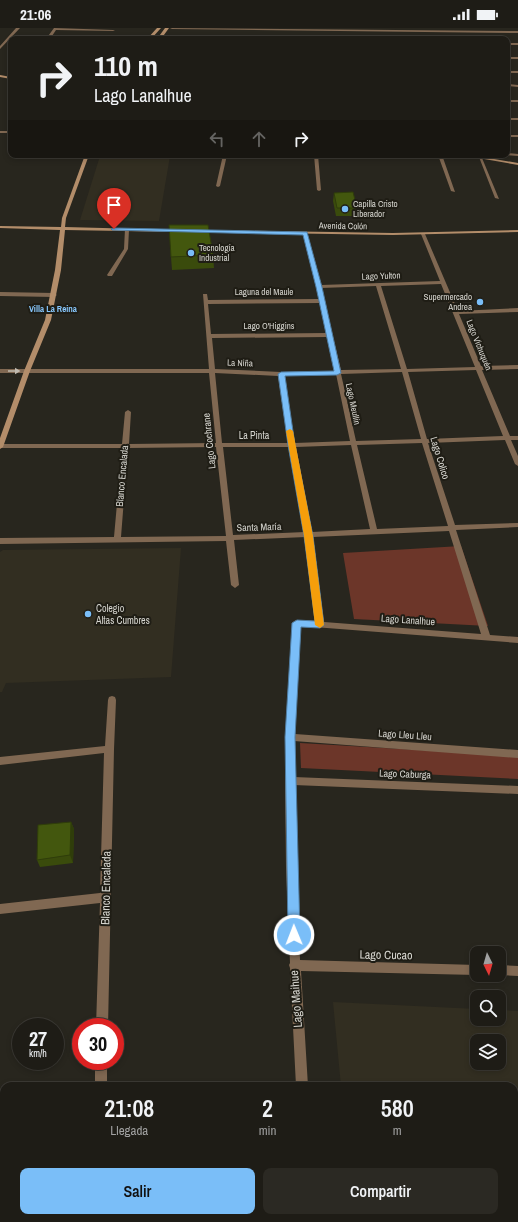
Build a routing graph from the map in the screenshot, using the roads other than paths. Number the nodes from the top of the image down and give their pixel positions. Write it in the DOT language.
graph roads {
  1 [pos="18,28"];
  2 [pos="159,28"];
  3 [pos="172,28"];
  4 [pos="56,29"];
  5 [pos="114,29"];
  6 [pos="382,31"];
  7 [pos="518,32"];
  8 [pos="110,35"];
  9 [pos="11,36"];
  10 [pos="152,36"];
  11 [pos="8,39"];
  12 [pos="0,48"];
  13 [pos="86,158"];
  14 [pos="224,158"];
  15 [pos="316,158"];
  16 [pos="441,158"];
  17 [pos="480,158"];
  18 [pos="518,164"];
  19 [pos="218,186"];
  20 [pos="319,190"];
  21 [pos="453,191"];
  22 [pos="497,198"];
  23 [pos="0,227"];
  24 [pos="62,228"];
  25 [pos="127,230"];
  26 [pos="181,231"];
  27 [pos="197,231"];
  28 [pos="518,231"];
  29 [pos="305,233"];
  30 [pos="423,234"];
  31 [pos="110,275"];
  32 [pos="443,282"];
  33 [pos="378,285"];
  34 [pos="319,287"];
  35 [pos="0,294"];
  36 [pos="54,295"];
  37 [pos="206,298"];
  38 [pos="322,301"];
  39 [pos="518,310"];
  40 [pos="456,313"];
  41 [pos="330,335"];
  42 [pos="209,336"];
  43 [pos="518,367"];
  44 [pos="478,369"];
  45 [pos="0,371"];
  46 [pos="28,371"];
  47 [pos="213,371"];
  48 [pos="405,371"];
  49 [pos="337,373"];
  50 [pos="281,374"];
  51 [pos="128,412"];
  52 [pos="509,438"];
  53 [pos="518,438"];
  54 [pos="424,442"];
  55 [pos="353,443"];
  56 [pos="125,445"];
  57 [pos="219,445"];
  58 [pos="292,445"];
  59 [pos="0,447"];
  60 [pos="518,464"];
  61 [pos="518,525"];
  62 [pos="451,529"];
  63 [pos="374,532"];
  64 [pos="309,536"];
  65 [pos="230,538"];
  66 [pos="117,540"];
  67 [pos="0,541"];
  68 [pos="235,585"];
  69 [pos="297,623"];
  70 [pos="320,625"];
  71 [pos="486,636"];
  72 [pos="518,640"];
  73 [pos="112,700"];
  74 [pos="290,737"];
  75 [pos="109,749"];
  76 [pos="518,754"];
  77 [pos="0,761"];
  78 [pos="290,781"];
  79 [pos="518,790"];
  80 [pos="106,897"];
  81 [pos="0,909"];
  82 [pos="294,966"];
  83 [pos="470,970"];
  84 [pos="506,970"];
  85 [pos="518,971"];
  86 [pos="102,1018"];
  87 [pos="102,1070"];
  88 [pos="101,1082"];
  89 [pos="302,1082"];
  1 -- 9 [label="street"];
  2 -- 10 [label="street"];
  3 -- 6 [label="street"];
  4 -- 5 [label="street"];
  5 -- 8 [label="street"];
  6 -- 7 [label="street"];
  11 -- 12 [label="street"];
  13 -- 24 [label="street"];
  14 -- 19 [label="street"];
  15 -- 20 [label="street"];
  16 -- 21 [label="street"];
  17 -- 18 [label="street"];
  17 -- 22 [label="street"];
  23 -- 24 [label="street"];
  24 -- 25 [label="street"];
  24 -- 36 [label="street"];
  25 -- 26 [label="street"];
  25 -- 31 [label="street"];
  27 -- 29 [label="street, Avenida Colón"];
  28 -- 30 [label="street, Avenida Colón"];
  29 -- 30 [label="street, Avenida Colón"];
  29 -- 34 [label="street, Lago Meullín"];
  30 -- 32 [label="street, Lago Vichuquén"];
  32 -- 33 [label="street, Lago Yulton"];
  32 -- 40 [label="street, Lago Vichuquén"];
  33 -- 34 [label="street, Lago Yulton"];
  33 -- 48 [label="street, Lago Colico"];
  34 -- 38 [label="street, Lago Meullín"];
  35 -- 36 [label="street"];
  36 -- 46 [label="street"];
  37 -- 38 [label="street, Laguna del Maule"];
  37 -- 42 [label="street, Lago Cochrane"];
  38 -- 41 [label="street, Lago Meullín"];
  39 -- 40 [label="street"];
  40 -- 44 [label="street, Lago Vichuquén"];
  41 -- 42 [label="street, Lago O'Higgins"];
  41 -- 49 [label="street, Lago Meullín"];
  42 -- 47 [label="street, Lago Cochrane"];
  43 -- 44 [label="street, La Niña"];
  44 -- 48 [label="street, La Niña"];
  44 -- 52 [label="street, Lago Vichuquén"];
  45 -- 46 [label="street, La Niña, one-way"];
  46 -- 47 [label="street, La Niña"];
  46 -- 59 [label="street"];
  47 -- 50 [label="street, La Niña"];
  47 -- 57 [label="street, Lago Cochrane"];
  48 -- 49 [label="street, La Niña"];
  48 -- 54 [label="street, Lago Colico"];
  49 -- 50 [label="street, La Niña"];
  49 -- 55 [label="street, Lago Meullín"];
  50 -- 58 [label="street"];
  51 -- 56 [label="street, Blanco Encalada"];
  52 -- 53 [label="street, La Pinta"];
  52 -- 54 [label="street, La Pinta"];
  52 -- 60 [label="street, Lago Vichuquén"];
  54 -- 55 [label="street, La Pinta"];
  54 -- 62 [label="street, Lago Colico"];
  55 -- 58 [label="street, La Pinta"];
  55 -- 63 [label="street, Lago Meullín"];
  56 -- 57 [label="street, La Pinta"];
  56 -- 59 [label="street, La Pinta"];
  56 -- 66 [label="street, Blanco Encalada"];
  57 -- 58 [label="street, La Pinta"];
  57 -- 65 [label="street, Lago Cochrane"];
  58 -- 64 [label="street"];
  61 -- 62 [label="street, Santa María"];
  62 -- 63 [label="street, Santa María"];
  62 -- 71 [label="street, Lago Colico"];
  63 -- 64 [label="street, Santa María"];
  64 -- 65 [label="street, Santa María"];
  64 -- 70 [label="street"];
  65 -- 66 [label="street, Santa María"];
  65 -- 68 [label="street, Lago Cochrane"];
  66 -- 67 [label="street, Santa María"];
  69 -- 70 [label="street, Lago Lanalhue"];
  69 -- 74 [label="street, Lago Maihue"];
  70 -- 71 [label="street, Lago Lanalhue"];
  71 -- 72 [label="street, Lago Lanalhue"];
  73 -- 75 [label="street, Blanco Encalada"];
  74 -- 76 [label="street, Lago Lleu Lleu"];
  74 -- 78 [label="street, Lago Maihue"];
  75 -- 77 [label="street"];
  75 -- 80 [label="street, Blanco Encalada"];
  78 -- 79 [label="street, Lago Caburga"];
  78 -- 82 [label="street, Lago Maihue"];
  80 -- 81 [label="street"];
  80 -- 86 [label="street, Blanco Encalada"];
  82 -- 83 [label="street, Lago Cucao"];
  82 -- 89 [label="street, Lago Maihue"];
  84 -- 85 [label="street"];
  87 -- 88 [label="street"];
}
